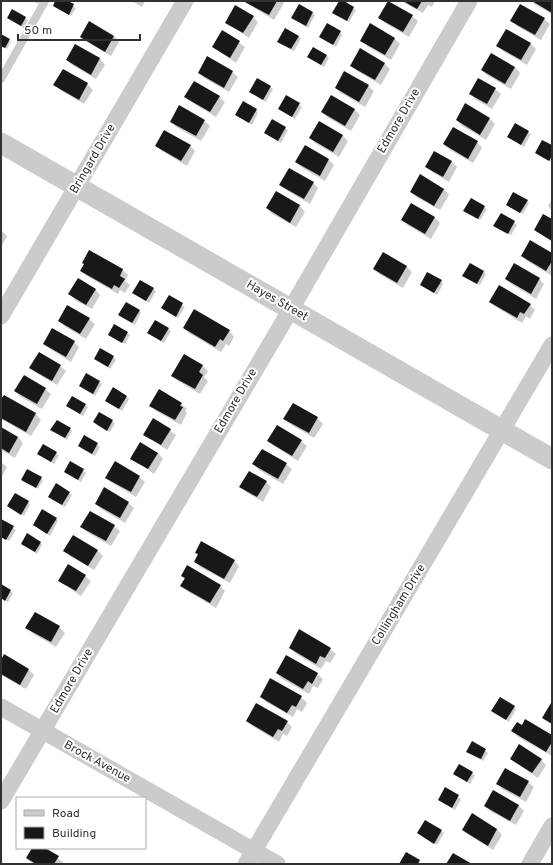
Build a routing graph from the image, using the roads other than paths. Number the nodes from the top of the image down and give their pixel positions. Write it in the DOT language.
graph roads {
  1 [pos="45,1"];
  2 [pos="185,1"];
  3 [pos="468,1"];
  4 [pos="1,79"];
  5 [pos="1,142"];
  6 [pos="77,186"];
  7 [pos="291,309"];
  8 [pos="1,316"];
  9 [pos="552,345"];
  10 [pos="502,430"];
  11 [pos="552,459"];
  12 [pos="1,707"];
  13 [pos="42,731"];
  14 [pos="1,801"];
  15 [pos="552,826"];
  16 [pos="250,857"];
  17 [pos="277,864"];
  18 [pos="530,864"];
  1 -- 4 [label="lane"];
  2 -- 6 [label="street, Bringard Drive"];
  3 -- 7 [label="street, Edmore Drive"];
  5 -- 6 [label="street, Hayes Street"];
  6 -- 7 [label="street, Hayes Street"];
  6 -- 8 [label="street, Bringard Drive"];
  7 -- 10 [label="street, Hayes Street"];
  7 -- 13 [label="street, Edmore Drive"];
  9 -- 10 [label="street, Collingham Drive"];
  10 -- 11 [label="street, Hayes Street"];
  10 -- 16 [label="street, Collingham Drive"];
  12 -- 13 [label="street, Brock Avenue"];
  13 -- 14 [label="street, Edmore Drive"];
  13 -- 16 [label="street, Brock Avenue"];
  15 -- 18 [label="street"];
  16 -- 17 [label="street, Brock Avenue"];
}
